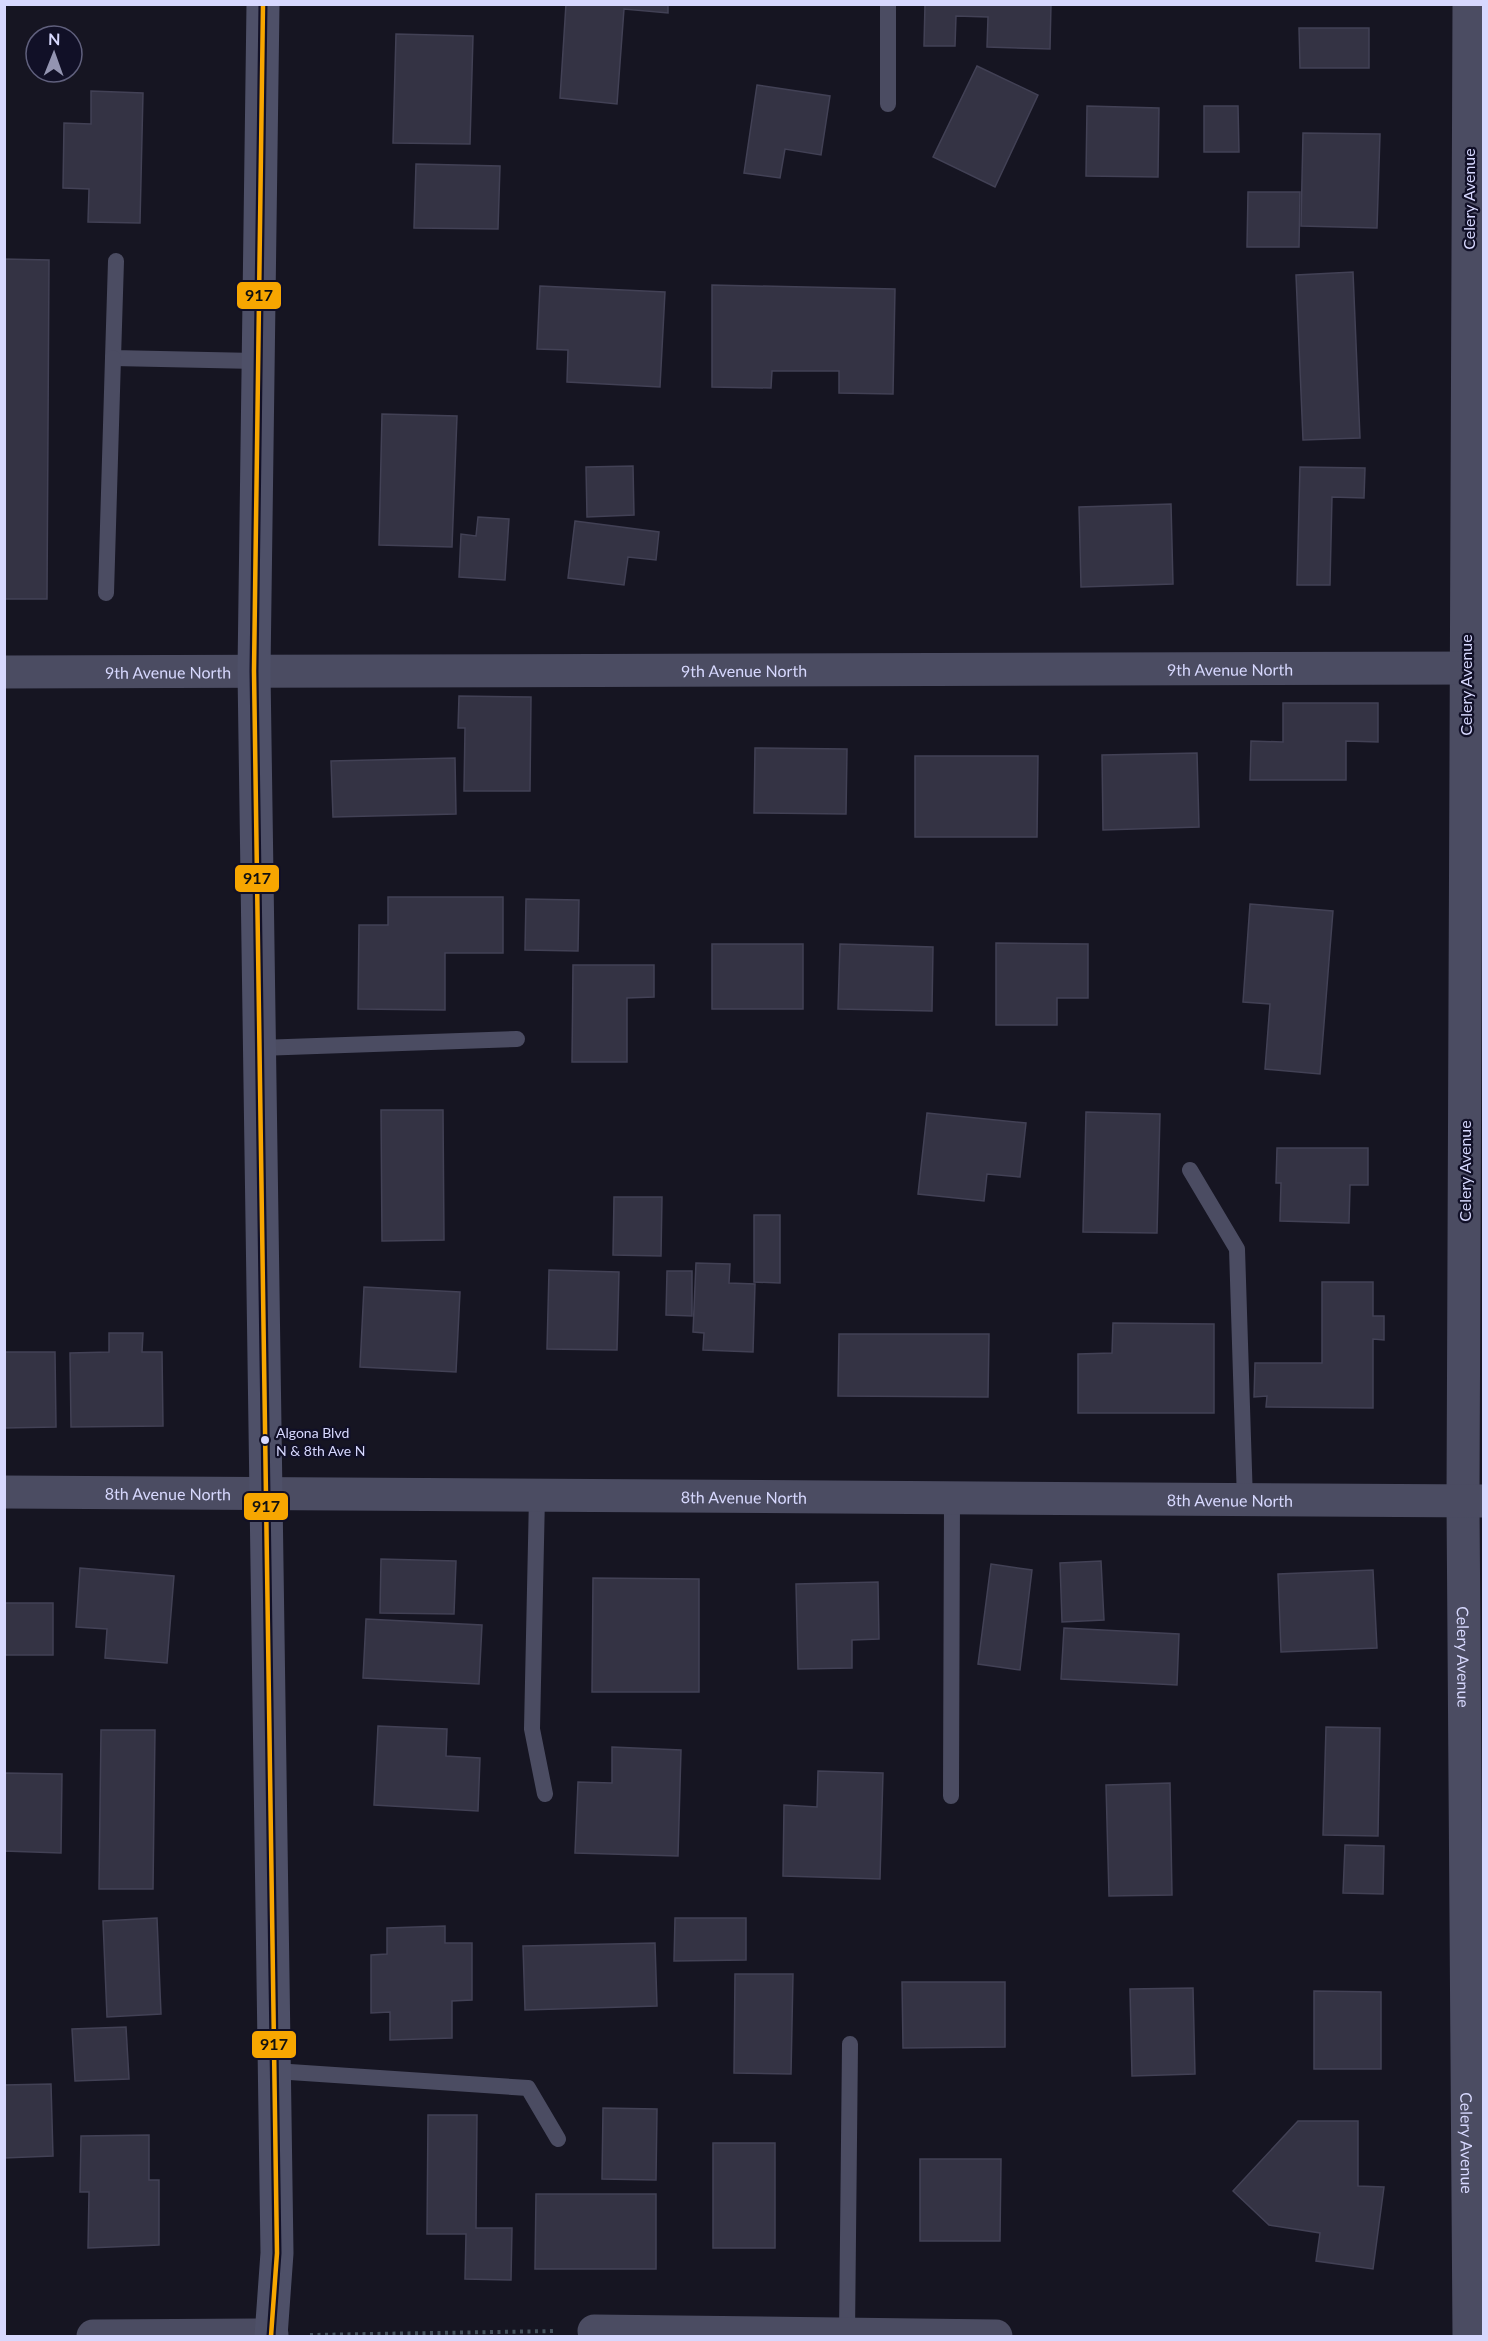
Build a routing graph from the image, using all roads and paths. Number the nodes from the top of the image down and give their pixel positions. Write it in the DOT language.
graph roads {
  1 [pos="263,4"];
  2 [pos="888,4"];
  3 [pos="1468,4"];
  4 [pos="888,104"];
  5 [pos="116,261"];
  6 [pos="113,358"];
  7 [pos="258,361"];
  8 [pos="106,593"];
  9 [pos="1474,668"];
  10 [pos="254,671"];
  11 [pos="4,672"];
  12 [pos="517,1039"];
  13 [pos="259,1048"];
  14 [pos="1190,1170"];
  15 [pos="4,1492"];
  16 [pos="266,1494"];
  17 [pos="537,1496"];
  18 [pos="952,1499"];
  19 [pos="1245,1500"];
  20 [pos="1473,1502"];
  21 [pos="545,1794"];
  22 [pos="951,1796"];
  23 [pos="850,2044"];
  24 [pos="275,2072"];
  25 [pos="558,2139"];
  26 [pos="594,2331"];
  27 [pos="847,2334"];
  28 [pos="271,2336"];
  29 [pos="93,2337"];
  30 [pos="996,2337"];
  31 [pos="1469,2337"];
  1 -- 7 [label="street"];
  2 -- 4 [label="lane"];
  3 -- 9 [label="street, Celery Avenue"];
  5 -- 6 [label="lane"];
  6 -- 7 [label="lane"];
  6 -- 8 [label="lane"];
  7 -- 10 [label="street"];
  9 -- 10 [label="street, 9th Avenue North"];
  9 -- 20 [label="street, Celery Avenue"];
  10 -- 11 [label="street, 9th Avenue North"];
  10 -- 13 [label="street"];
  12 -- 13 [label="lane"];
  13 -- 16 [label="street"];
  14 -- 19 [label="lane"];
  15 -- 16 [label="street, 8th Avenue North"];
  16 -- 17 [label="street, 8th Avenue North"];
  16 -- 24 [label="street"];
  17 -- 18 [label="street, 8th Avenue North"];
  17 -- 21 [label="lane"];
  18 -- 19 [label="street, 8th Avenue North"];
  18 -- 22 [label="lane"];
  19 -- 20 [label="street, 8th Avenue North"];
  20 -- 31 [label="street, Celery Avenue"];
  23 -- 27 [label="lane"];
  24 -- 25 [label="lane"];
  24 -- 28 [label="street"];
  26 -- 27 [label="street"];
  26 -- 28 [label="path"];
  27 -- 30 [label="street"];
  28 -- 29 [label="street"];
}
